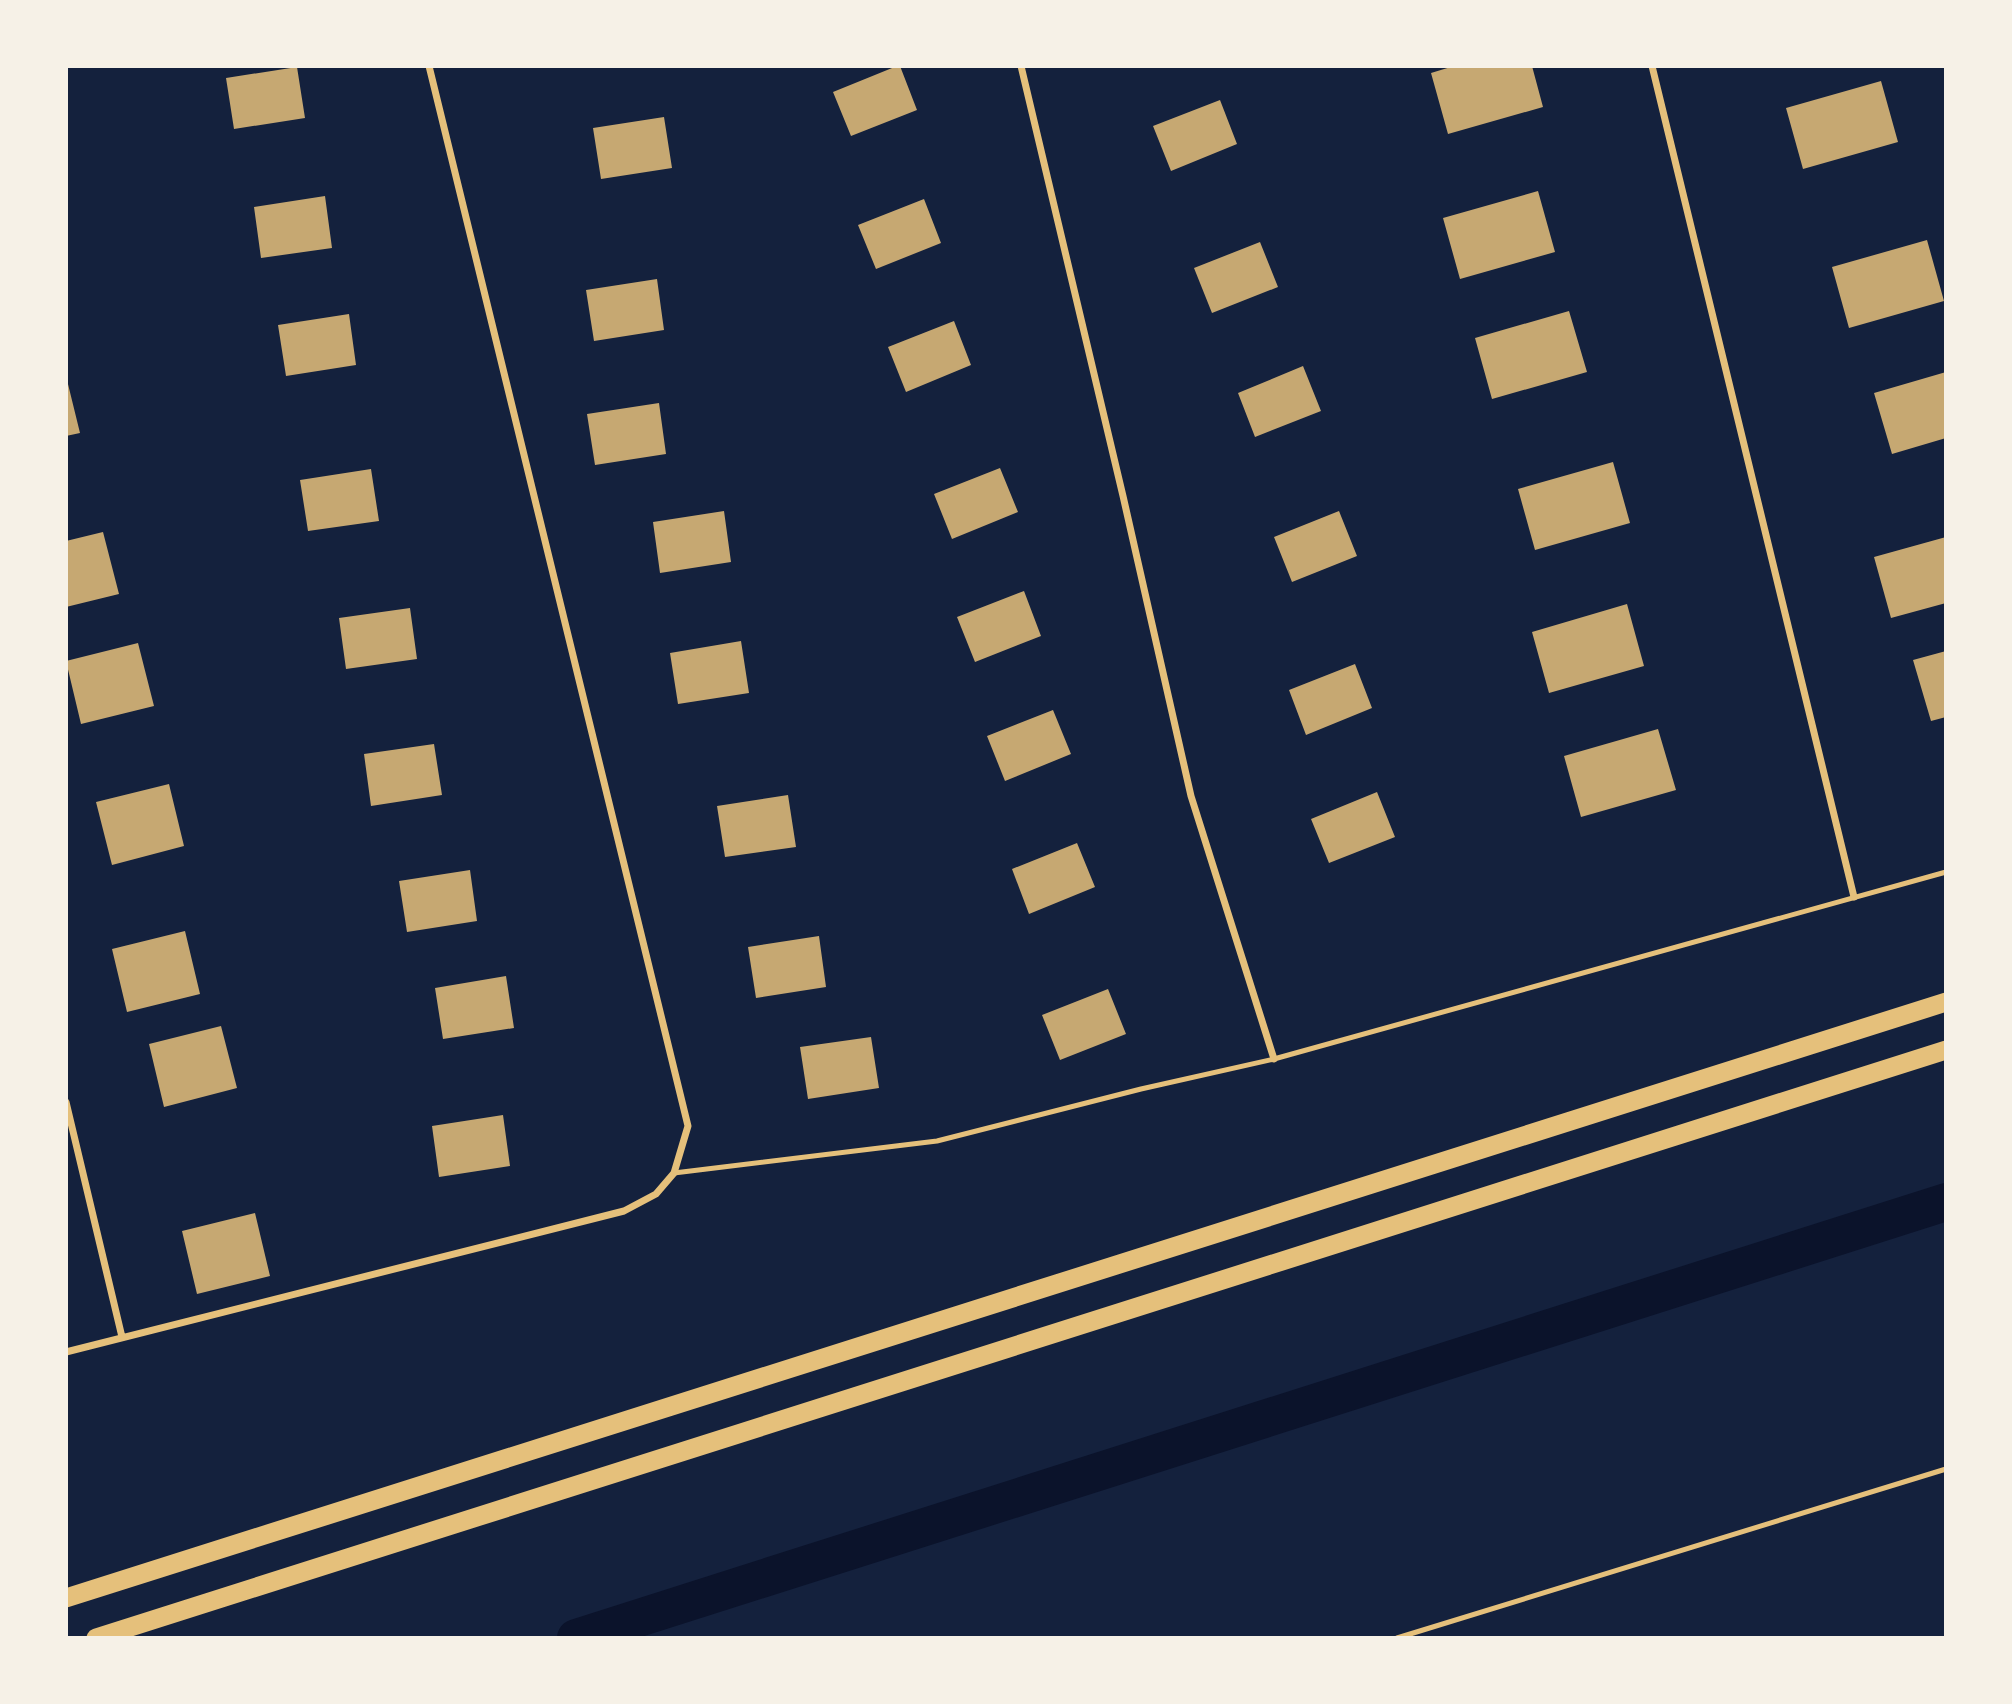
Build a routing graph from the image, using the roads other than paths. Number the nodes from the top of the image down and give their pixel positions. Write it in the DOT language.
graph roads {
  1 [pos="429,66"];
  2 [pos="1021,66"];
  3 [pos="1652,66"];
  4 [pos="1945,872"];
  5 [pos="1854,897"];
  6 [pos="1945,1002"];
  7 [pos="1945,1050"];
  8 [pos="1274,1059"];
  9 [pos="66,1102"];
  10 [pos="674,1172"];
  11 [pos="122,1337"];
  12 [pos="66,1352"];
  13 [pos="1945,1469"];
  14 [pos="66,1598"];
  15 [pos="96,1637"];
  16 [pos="1397,1637"];
  1 -- 10 [label="street"];
  2 -- 8 [label="street"];
  3 -- 5 [label="street"];
  4 -- 5 [label="lane"];
  5 -- 8 [label="lane"];
  6 -- 14 [label="highway"];
  7 -- 15 [label="highway"];
  8 -- 10 [label="lane"];
  9 -- 11 [label="street"];
  10 -- 11 [label="street"];
  11 -- 12 [label="street"];
  13 -- 16 [label="lane"];
}
